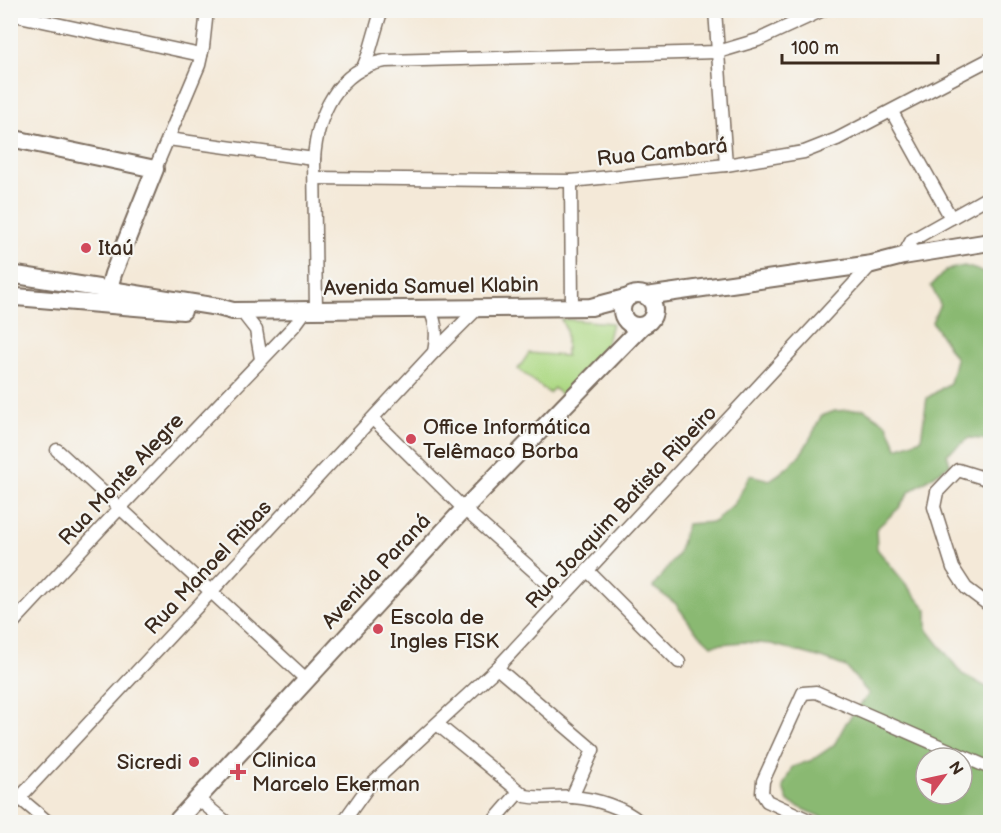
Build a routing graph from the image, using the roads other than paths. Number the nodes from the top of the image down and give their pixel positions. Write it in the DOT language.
graph roads {
  1 [pos="207,10"];
  2 [pos="384,10"];
  3 [pos="715,10"];
  4 [pos="823,10"];
  5 [pos="10,14"];
  6 [pos="718,52"];
  7 [pos="201,55"];
  8 [pos="990,59"];
  9 [pos="368,65"];
  10 [pos="892,112"];
  11 [pos="10,138"];
  12 [pos="168,139"];
  13 [pos="314,159"];
  14 [pos="726,165"];
  15 [pos="155,170"];
  16 [pos="315,178"];
  17 [pos="571,181"];
  18 [pos="990,196"];
  19 [pos="951,218"];
  20 [pos="990,242"];
  21 [pos="903,256"];
  22 [pos="872,264"];
  23 [pos="10,274"];
  24 [pos="692,289"];
  25 [pos="12,296"];
  26 [pos="109,296"];
  27 [pos="637,296"];
  28 [pos="572,306"];
  29 [pos="591,307"];
  30 [pos="311,310"];
  31 [pos="430,310"];
  32 [pos="476,310"];
  33 [pos="237,312"];
  34 [pos="636,320"];
  35 [pos="434,352"];
  36 [pos="261,359"];
  37 [pos="373,418"];
  38 [pos="57,450"];
  39 [pos="990,480"];
  40 [pos="120,508"];
  41 [pos="464,509"];
  42 [pos="588,572"];
  43 [pos="211,592"];
  44 [pos="563,597"];
  45 [pos="990,606"];
  46 [pos="10,626"];
  47 [pos="679,662"];
  48 [pos="497,668"];
  49 [pos="307,680"];
  50 [pos="438,724"];
  51 [pos="990,768"];
  52 [pos="519,792"];
  53 [pos="15,794"];
  54 [pos="572,797"];
  55 [pos="198,799"];
  56 [pos="10,808"];
  57 [pos="48,822"];
  58 [pos="176,822"];
  59 [pos="226,822"];
  60 [pos="343,822"];
  61 [pos="493,822"];
  62 [pos="640,822"];
  63 [pos="813,822"];
  1 -- 7 [label="street"];
  2 -- 9 [label="street"];
  3 -- 6 [label="street"];
  4 -- 6 [label="street"];
  5 -- 7 [label="street"];
  6 -- 9 [label="street"];
  6 -- 14 [label="street"];
  7 -- 12 [label="street"];
  8 -- 10 [label="street, Rua Cambará"];
  9 -- 13 [label="street"];
  10 -- 14 [label="street, Rua Cambará"];
  10 -- 19 [label="street"];
  11 -- 15 [label="main road"];
  12 -- 13 [label="street"];
  12 -- 15 [label="street"];
  13 -- 16 [label="street"];
  14 -- 17 [label="street, Rua Cambará"];
  15 -- 26 [label="main road"];
  16 -- 17 [label="street, Rua Cambará"];
  16 -- 30 [label="street"];
  17 -- 28 [label="street"];
  18 -- 19 [label="street"];
  19 -- 21 [label="street"];
  20 -- 21 [label="main road, Avenida Samuel Klabin"];
  21 -- 22 [label="main road, Avenida Samuel Klabin"];
  22 -- 24 [label="main road, Avenida Samuel Klabin"];
  22 -- 42 [label="street, Rua Joaquim Batista Ribeiro"];
  23 -- 26 [label="main road"];
  24 -- 27 [label="main road, Avenida Samuel Klabin"];
  24 -- 34 [label="main road, Avenida Samuel Klabin"];
  25 -- 26 [label="main road, Avenida Samuel Klabin"];
  26 -- 33 [label="main road, Avenida Samuel Klabin"];
  27 -- 29 [label="main road, Avenida Samuel Klabin"];
  27 -- 34 [label="main road, Avenida Paraná"];
  27 -- 34 [label="main road"];
  28 -- 29 [label="main road, Avenida Samuel Klabin"];
  28 -- 32 [label="main road, Avenida Samuel Klabin"];
  29 -- 34 [label="main road"];
  30 -- 31 [label="main road, Avenida Samuel Klabin"];
  30 -- 33 [label="main road, Avenida Samuel Klabin"];
  30 -- 36 [label="street, Rua Monte Alegre"];
  31 -- 32 [label="main road, Avenida Samuel Klabin"];
  31 -- 35 [label="street"];
  32 -- 35 [label="street, Rua Manoel Ribas"];
  33 -- 36 [label="street"];
  34 -- 41 [label="main road, Avenida Paraná"];
  35 -- 37 [label="street, Rua Manoel Ribas"];
  36 -- 40 [label="street, Rua Monte Alegre"];
  37 -- 41 [label="street"];
  37 -- 43 [label="street, Rua Manoel Ribas"];
  38 -- 40 [label="street"];
  39 -- 45 [label="street"];
  40 -- 43 [label="street"];
  40 -- 46 [label="street, Rua Monte Alegre"];
  41 -- 44 [label="street"];
  41 -- 49 [label="main road, Avenida Paraná"];
  42 -- 44 [label="street, Rua Joaquim Batista Ribeiro"];
  42 -- 47 [label="street"];
  43 -- 49 [label="street"];
  43 -- 53 [label="street, Rua Manoel Ribas"];
  44 -- 48 [label="street, Rua Joaquim Batista Ribeiro"];
  48 -- 50 [label="street, Rua Joaquim Batista Ribeiro"];
  48 -- 54 [label="street"];
  49 -- 55 [label="main road, Avenida Paraná"];
  50 -- 52 [label="street"];
  50 -- 60 [label="street, Rua Joaquim Batista Ribeiro"];
  51 -- 63 [label="street"];
  52 -- 54 [label="street"];
  52 -- 61 [label="street"];
  53 -- 56 [label="street, Rua Manoel Ribas"];
  53 -- 57 [label="street"];
  54 -- 62 [label="street"];
  55 -- 58 [label="main road, Avenida Paraná"];
  55 -- 59 [label="street"];
}
